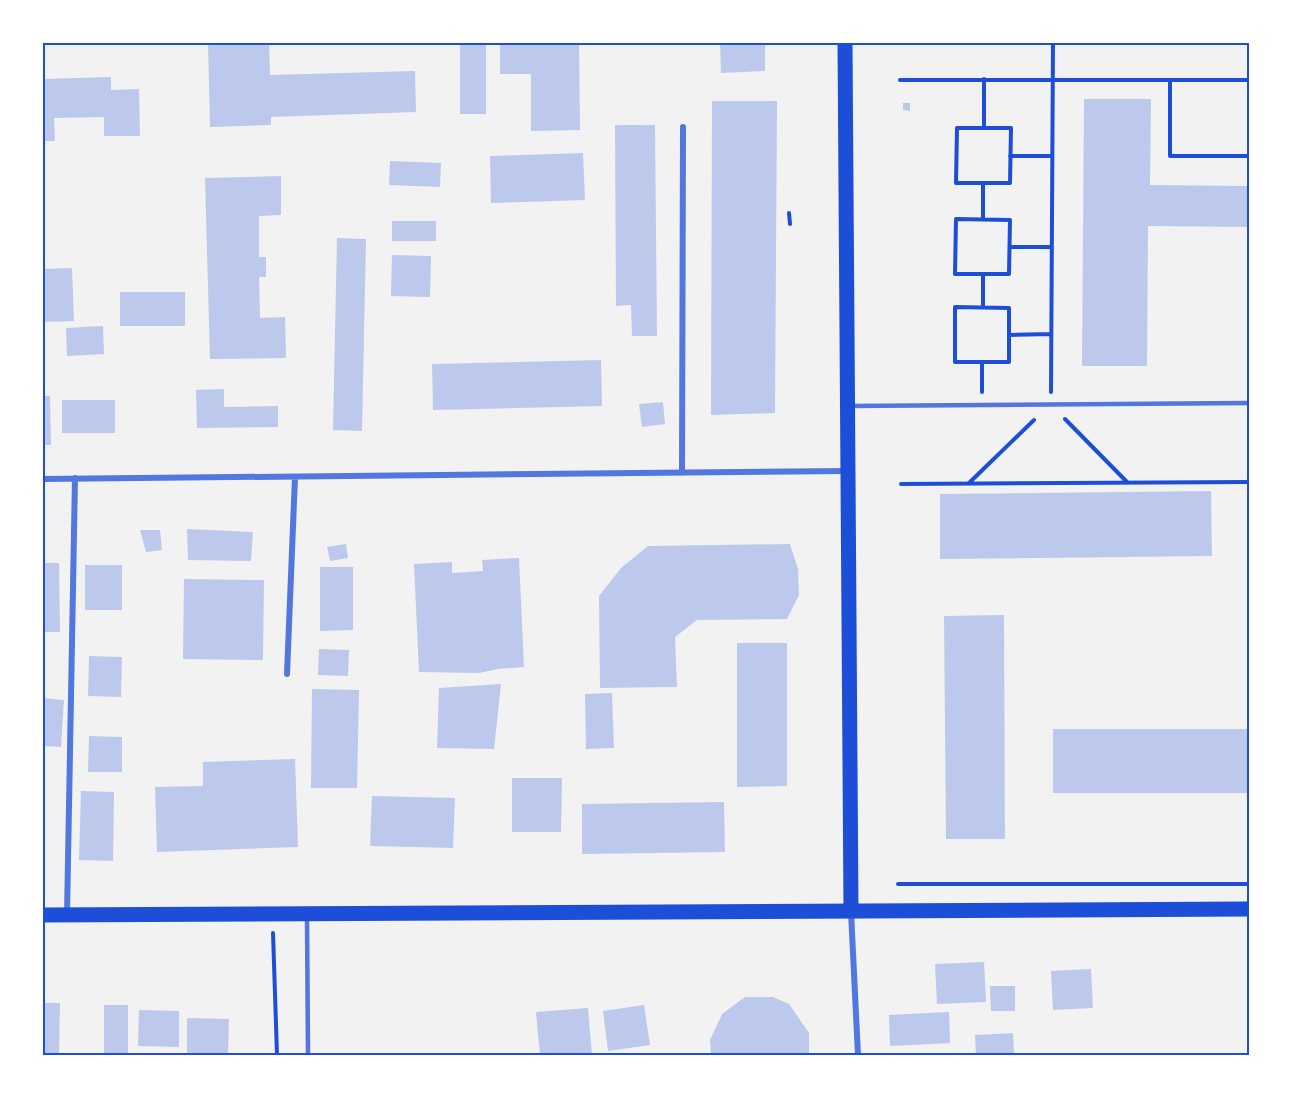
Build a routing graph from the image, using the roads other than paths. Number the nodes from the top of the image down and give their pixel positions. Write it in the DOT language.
graph roads {
  1 [pos="845,42"];
  2 [pos="683,126"];
  3 [pos="1249,403"];
  4 [pos="847,406"];
  5 [pos="848,471"];
  6 [pos="682,473"];
  7 [pos="296,477"];
  8 [pos="75,478"];
  9 [pos="42,479"];
  10 [pos="287,674"];
  11 [pos="1249,909"];
  12 [pos="851,910"];
  13 [pos="308,914"];
  14 [pos="42,915"];
  15 [pos="67,915"];
  16 [pos="308,1055"];
  17 [pos="858,1055"];
  1 -- 4 [label="main road"];
  2 -- 6 [label="street"];
  3 -- 4 [label="lane"];
  4 -- 5 [label="main road"];
  5 -- 6 [label="street"];
  5 -- 12 [label="main road"];
  6 -- 7 [label="street"];
  7 -- 8 [label="street"];
  7 -- 10 [label="street"];
  8 -- 9 [label="street"];
  8 -- 15 [label="street"];
  11 -- 12 [label="main road"];
  12 -- 13 [label="main road"];
  12 -- 17 [label="street"];
  13 -- 15 [label="main road"];
  13 -- 16 [label="lane"];
  14 -- 15 [label="main road"];
}
